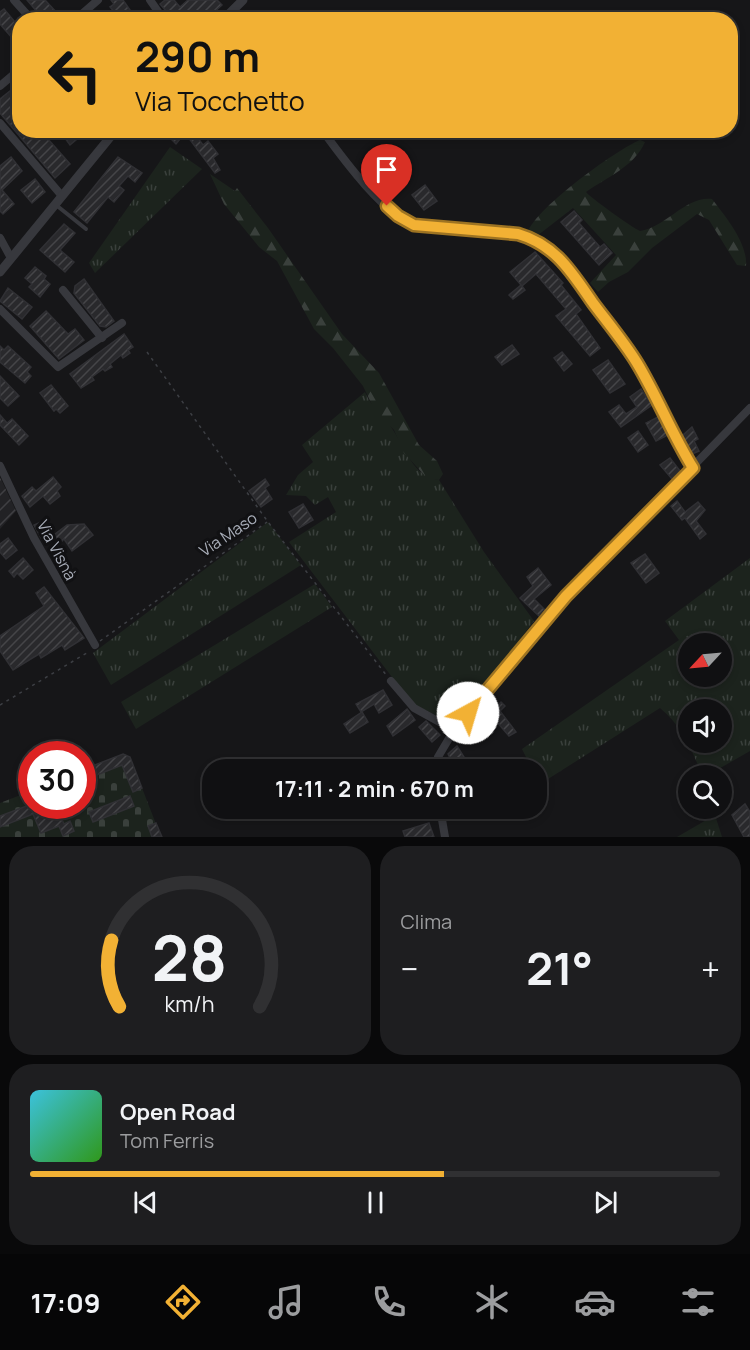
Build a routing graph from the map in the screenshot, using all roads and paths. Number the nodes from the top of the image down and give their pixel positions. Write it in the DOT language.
graph roads {
  1 [pos="14,0"];
  2 [pos="98,0"];
  3 [pos="243,0"];
  4 [pos="25,12"];
  5 [pos="84,12"];
  6 [pos="232,12"];
  7 [pos="0,123"];
  8 [pos="12,136"];
  9 [pos="14,138"];
  10 [pos="109,138"];
  11 [pos="329,138"];
  12 [pos="62,196"];
  13 [pos="55,204"];
  14 [pos="86,229"];
  15 [pos="0,238"];
  16 [pos="11,258"];
  17 [pos="0,272"];
  18 [pos="63,290"];
  19 [pos="0,309"];
  20 [pos="122,323"];
  21 [pos="102,338"];
  22 [pos="147,352"];
  23 [pos="750,408"];
  24 [pos="0,466"];
  25 [pos="693,468"];
  26 [pos="268,522"];
  27 [pos="95,645"];
  28 [pos="391,681"];
  29 [pos="0,705"];
  30 [pos="454,730"];
  31 [pos="438,759"];
  32 [pos="442,819"];
  33 [pos="445,837"];
  1 -- 4 [label="street"];
  2 -- 5 [label="street"];
  3 -- 6 [label="street"];
  7 -- 8 [label="street"];
  9 -- 12 [label="street"];
  10 -- 12 [label="street"];
  11 -- 25 [label="street"];
  12 -- 13 [label="street"];
  13 -- 14 [label="lane"];
  13 -- 16 [label="street"];
  15 -- 16 [label="street"];
  16 -- 17 [label="street"];
  18 -- 21 [label="street"];
  19 -- 21 [label="street"];
  20 -- 21 [label="street"];
  22 -- 26 [label="path"];
  23 -- 25 [label="street"];
  24 -- 27 [label="street, Via Visnà"];
  25 -- 30 [label="street"];
  26 -- 27 [label="path, Via Maso"];
  26 -- 28 [label="path, Via Maso"];
  27 -- 29 [label="path, Via Maso"];
  28 -- 30 [label="street"];
  30 -- 31 [label="street"];
  32 -- 33 [label="street"];
}
